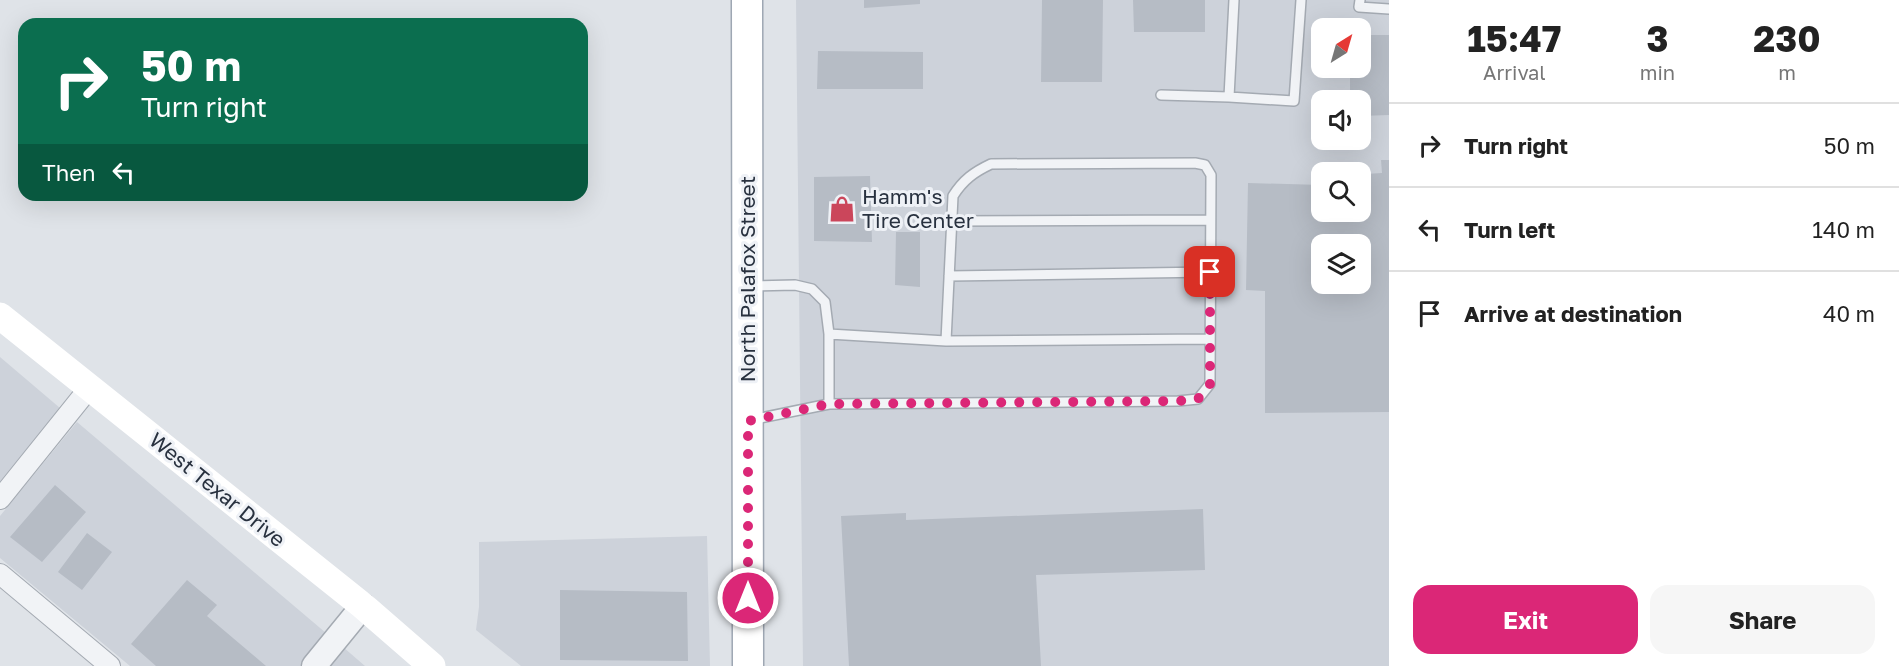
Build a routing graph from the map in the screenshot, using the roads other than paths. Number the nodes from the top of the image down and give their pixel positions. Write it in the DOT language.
graph roads {
  1 [pos="747,0"];
  2 [pos="1234,0"];
  3 [pos="1301,0"];
  4 [pos="1360,0"];
  5 [pos="1389,9"];
  6 [pos="1161,95"];
  7 [pos="1229,98"];
  8 [pos="1210,220"];
  9 [pos="952,221"];
  10 [pos="1210,272"];
  11 [pos="949,276"];
  12 [pos="748,286"];
  13 [pos="0,316"];
  14 [pos="829,334"];
  15 [pos="1210,339"];
  16 [pos="946,340"];
  17 [pos="90,387"];
  18 [pos="829,404"];
  19 [pos="748,421"];
  20 [pos="0,499"];
  21 [pos="0,574"];
  22 [pos="363,606"];
  23 [pos="110,666"];
  24 [pos="314,666"];
  25 [pos="432,666"];
  26 [pos="748,666"];
  1 -- 12 [label="main road, North Palafox Street"];
  2 -- 7 [label="lane"];
  3 -- 7 [label="lane"];
  4 -- 5 [label="lane"];
  6 -- 7 [label="lane"];
  8 -- 9 [label="lane"];
  8 -- 9 [label="lane"];
  8 -- 10 [label="lane"];
  9 -- 11 [label="lane"];
  10 -- 11 [label="lane"];
  10 -- 15 [label="lane"];
  11 -- 16 [label="lane"];
  12 -- 14 [label="lane"];
  12 -- 19 [label="main road, North Palafox Street"];
  13 -- 17 [label="main road, West Texar Drive"];
  14 -- 16 [label="lane"];
  14 -- 18 [label="lane"];
  15 -- 16 [label="lane"];
  15 -- 18 [label="lane"];
  17 -- 20 [label="street"];
  17 -- 22 [label="main road, West Texar Drive"];
  18 -- 19 [label="lane"];
  19 -- 26 [label="main road, North Palafox Street"];
  21 -- 23 [label="street"];
  22 -- 24 [label="street"];
  22 -- 25 [label="main road, West Texar Drive"];
}
